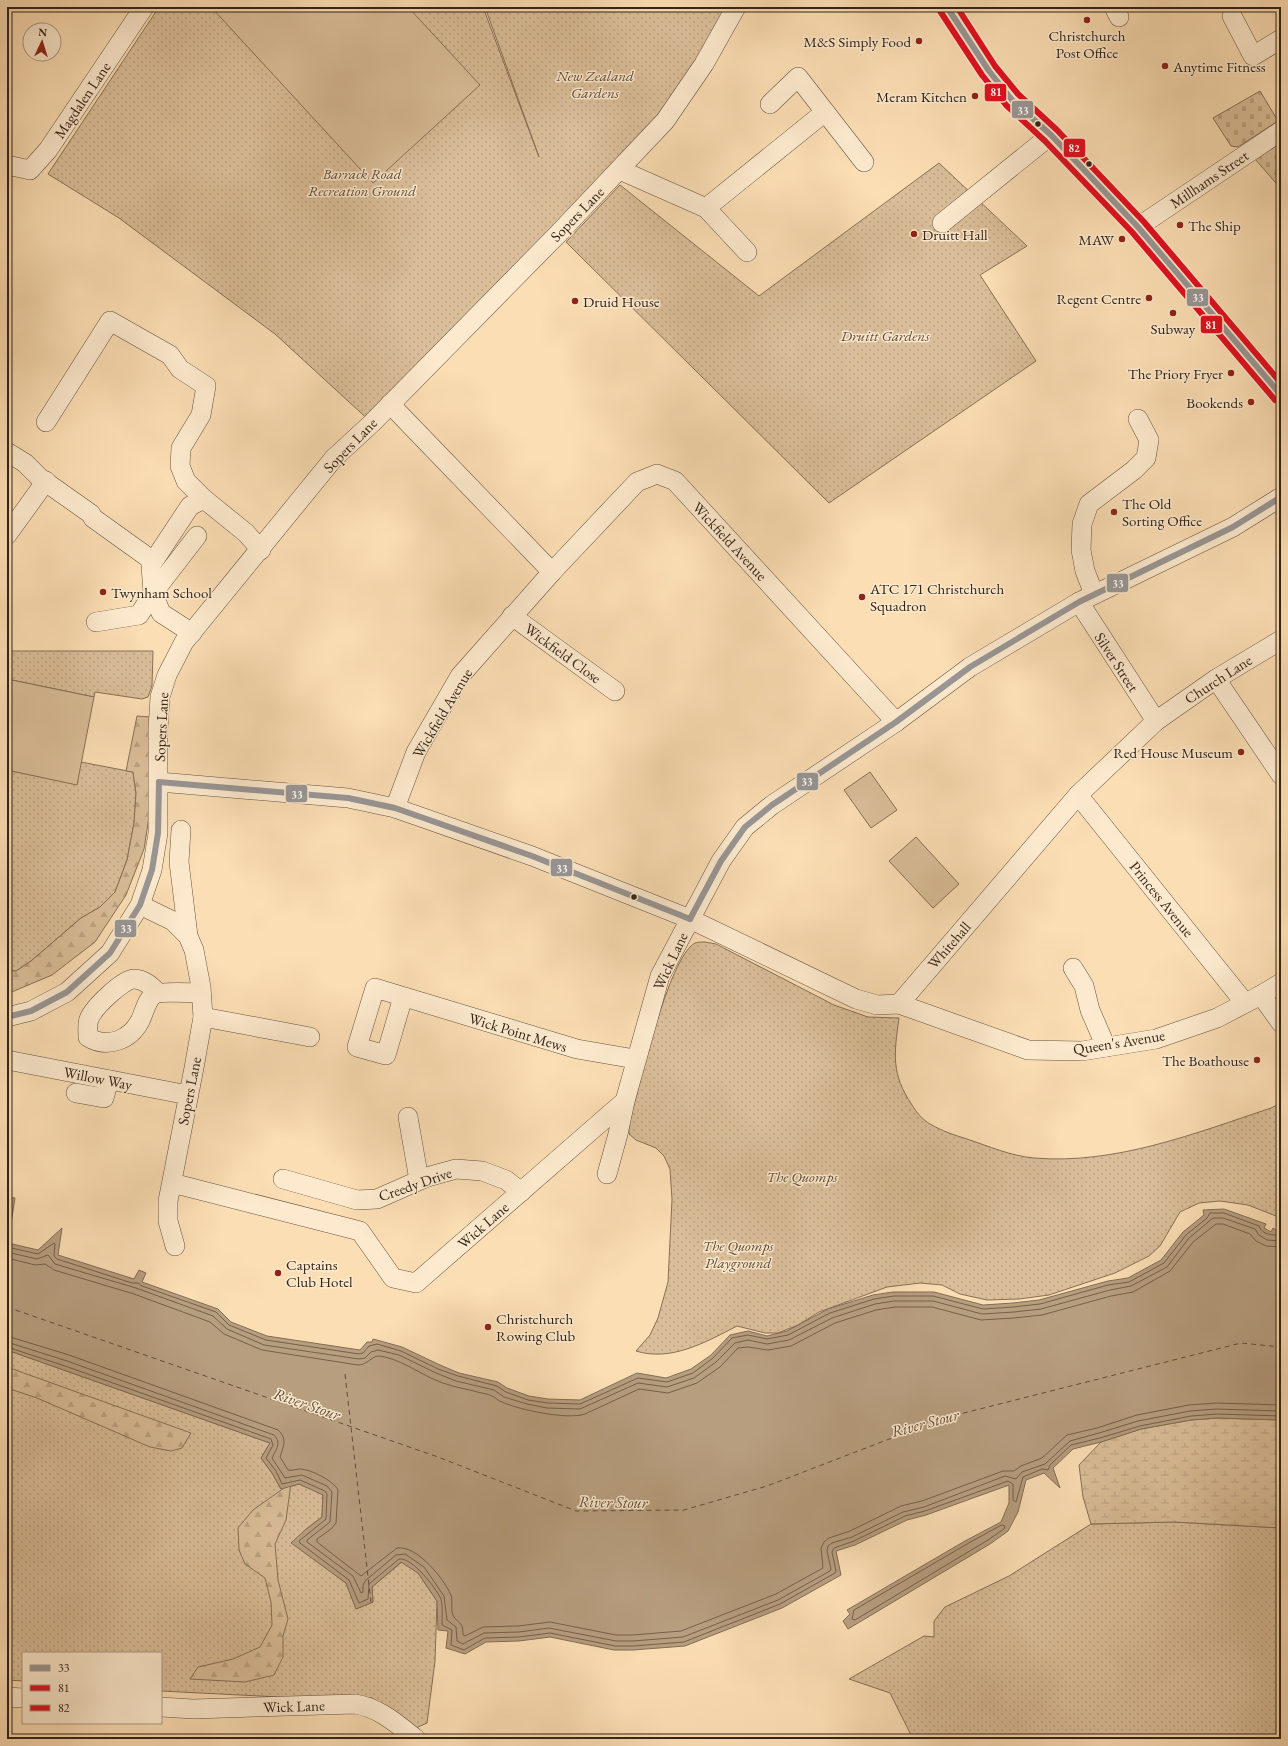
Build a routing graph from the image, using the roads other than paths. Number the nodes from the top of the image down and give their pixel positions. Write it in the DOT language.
graph roads {
  1 [pos="144,7"];
  2 [pos="736,7"];
  3 [pos="947,7"];
  4 [pos="1232,16"];
  5 [pos="1281,39"];
  6 [pos="770,104"];
  7 [pos="825,112"];
  8 [pos="1281,131"];
  9 [pos="1051,135"];
  10 [pos="864,162"];
  11 [pos="7,165"];
  12 [pos="620,170"];
  13 [pos="706,208"];
  14 [pos="942,223"];
  15 [pos="1138,227"];
  16 [pos="747,252"];
  17 [pos="1281,395"];
  18 [pos="390,404"];
  19 [pos="1138,419"];
  20 [pos="46,422"];
  21 [pos="7,452"];
  22 [pos="46,481"];
  23 [pos="1281,497"];
  24 [pos="204,499"];
  25 [pos="7,535"];
  26 [pos="197,536"];
  27 [pos="261,550"];
  28 [pos="154,561"];
  29 [pos="552,572"];
  30 [pos="153,593"];
  31 [pos="1086,598"];
  32 [pos="512,616"];
  33 [pos="96,622"];
  34 [pos="192,632"];
  35 [pos="1281,640"];
  36 [pos="1216,679"];
  37 [pos="614,691"];
  38 [pos="1156,721"];
  39 [pos="896,722"];
  40 [pos="1281,775"];
  41 [pos="159,782"];
  42 [pos="1078,795"];
  43 [pos="395,808"];
  44 [pos="181,830"];
  45 [pos="140,905"];
  46 [pos="690,919"];
  47 [pos="188,936"];
  48 [pos="1072,968"];
  49 [pos="1281,983"];
  50 [pos="158,993"];
  51 [pos="201,993"];
  52 [pos="403,997"];
  53 [pos="1253,999"];
  54 [pos="899,1004"];
  55 [pos="7,1018"];
  56 [pos="202,1018"];
  57 [pos="1281,1023"];
  58 [pos="310,1037"];
  59 [pos="1106,1047"];
  60 [pos="7,1060"];
  61 [pos="636,1060"];
  62 [pos="109,1080"];
  63 [pos="76,1093"];
  64 [pos="188,1096"];
  65 [pos="625,1101"];
  66 [pos="408,1117"];
  67 [pos="607,1174"];
  68 [pos="283,1179"];
  69 [pos="419,1180"];
  70 [pos="172,1183"];
  71 [pos="304,1185"];
  72 [pos="521,1192"];
  73 [pos="296,1215"];
  74 [pos="174,1246"];
  75 [pos="7,1697"];
  76 [pos="22,1698"];
  77 [pos="162,1707"];
  78 [pos="416,1739"];
  1 -- 11 [label="street, Magdalen Lane"];
  2 -- 12 [label="street, Sopers Lane"];
  3 -- 9 [label="street"];
  4 -- 5 [label="street"];
  6 -- 7 [label="street"];
  7 -- 10 [label="street"];
  7 -- 13 [label="street"];
  8 -- 15 [label="street, Millhams Street"];
  9 -- 14 [label="street"];
  9 -- 15 [label="street"];
  12 -- 13 [label="street"];
  12 -- 18 [label="street, Sopers Lane"];
  13 -- 16 [label="street"];
  15 -- 17 [label="street"];
  18 -- 27 [label="street, Sopers Lane"];
  18 -- 29 [label="street"];
  19 -- 31 [label="street, Silver Street"];
  20 -- 24 [label="street"];
  21 -- 22 [label="street"];
  22 -- 25 [label="street"];
  22 -- 28 [label="street"];
  23 -- 31 [label="street, Wick Lane"];
  24 -- 27 [label="street"];
  24 -- 28 [label="street"];
  26 -- 30 [label="street"];
  27 -- 34 [label="street, Sopers Lane"];
  28 -- 30 [label="street"];
  29 -- 32 [label="street, Wickfield Avenue"];
  29 -- 39 [label="street, Wickfield Avenue"];
  30 -- 33 [label="street"];
  30 -- 34 [label="street"];
  31 -- 38 [label="street, Silver Street"];
  31 -- 39 [label="street, Wick Lane"];
  32 -- 37 [label="street, Wickfield Close"];
  32 -- 43 [label="street, Wickfield Avenue"];
  34 -- 41 [label="street, Sopers Lane"];
  35 -- 36 [label="street, Church Lane"];
  36 -- 38 [label="street, Church Lane"];
  36 -- 40 [label="street"];
  38 -- 42 [label="street, Whitehall"];
  39 -- 46 [label="street, Wick Lane"];
  41 -- 43 [label="street"];
  41 -- 45 [label="street, Sopers Lane"];
  42 -- 53 [label="street, Princess Avenue"];
  42 -- 54 [label="street, Whitehall"];
  43 -- 46 [label="street"];
  44 -- 47 [label="street, Sopers Lane"];
  45 -- 47 [label="street, Sopers Lane"];
  45 -- 55 [label="street"];
  46 -- 54 [label="street"];
  46 -- 61 [label="street, Wick Lane"];
  47 -- 51 [label="street, Sopers Lane"];
  48 -- 59 [label="street"];
  49 -- 53 [label="street, Queen's Avenue"];
  50 -- 51 [label="street"];
  51 -- 56 [label="street, Sopers Lane"];
  52 -- 61 [label="street, Wick Point Mews"];
  53 -- 57 [label="street, Princess Avenue"];
  53 -- 59 [label="street, Queen's Avenue"];
  54 -- 59 [label="street, Queen's Avenue"];
  56 -- 58 [label="street"];
  56 -- 64 [label="street, Sopers Lane"];
  60 -- 62 [label="street, Willow Way"];
  61 -- 65 [label="street, Wick Lane"];
  62 -- 63 [label="street"];
  62 -- 64 [label="street, Willow Way"];
  64 -- 70 [label="street, Sopers Lane"];
  65 -- 67 [label="street"];
  65 -- 72 [label="street, Wick Lane"];
  66 -- 69 [label="street"];
  68 -- 71 [label="street, Creedy Drive"];
  69 -- 71 [label="street, Creedy Drive"];
  69 -- 72 [label="street, Creedy Drive"];
  70 -- 73 [label="street"];
  70 -- 74 [label="street, Sopers Lane"];
  71 -- 73 [label="street"];
  72 -- 73 [label="street, Wick Lane"];
  75 -- 76 [label="street"];
  77 -- 78 [label="street, Wick Lane"];
}
